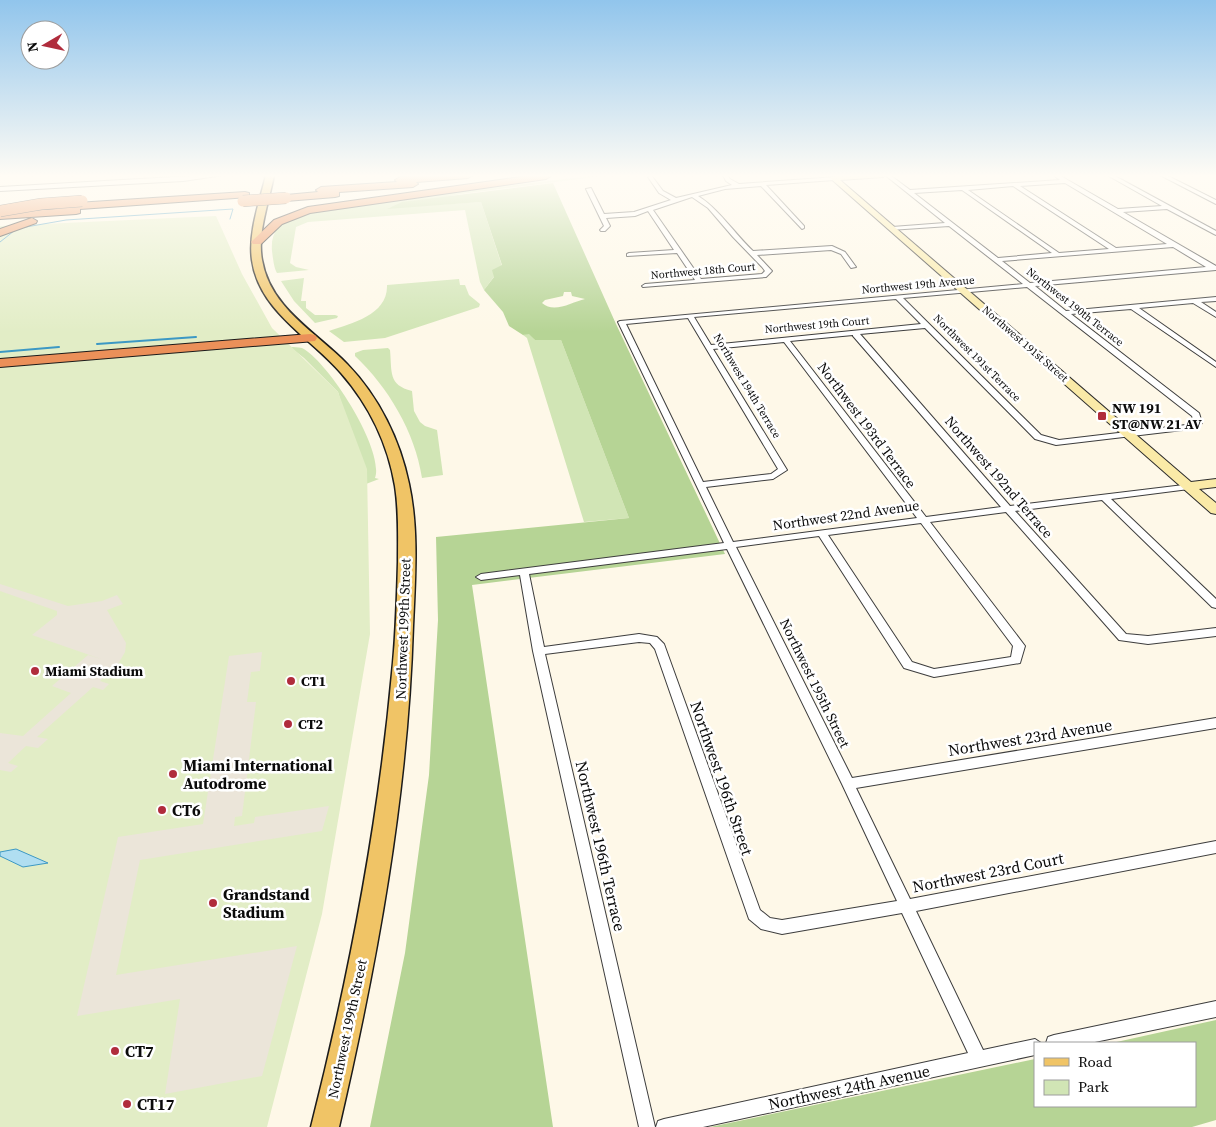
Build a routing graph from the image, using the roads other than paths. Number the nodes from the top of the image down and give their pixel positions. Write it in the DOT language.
graph roads {
  1 [pos="15,228"];
  2 [pos="260,228"];
  3 [pos="272,228"];
  4 [pos="605,228"];
  5 [pos="662,228"];
  6 [pos="727,228"];
  7 [pos="908,228"];
  8 [pos="955,228"];
  9 [pos="1019,228"];
  10 [pos="1081,228"];
  11 [pos="1145,228"];
  12 [pos="892,229"];
  13 [pos="603,230"];
  14 [pos="0,233"];
  15 [pos="257,242"];
  16 [pos="1175,245"];
  17 [pos="1115,250"];
  18 [pos="679,251"];
  19 [pos="754,253"];
  20 [pos="629,255"];
  21 [pos="1058,255"];
  22 [pos="996,260"];
  23 [pos="852,267"];
  24 [pos="1215,269"];
  25 [pos="699,282"];
  26 [pos="1028,285"];
  27 [pos="645,286"];
  28 [pos="964,291"];
  29 [pos="898,297"];
  30 [pos="1216,299"];
  31 [pos="1194,301"];
  32 [pos="1133,307"];
  33 [pos="1064,313"];
  34 [pos="1216,315"];
  35 [pos="690,316"];
  36 [pos="622,322"];
  37 [pos="926,326"];
  38 [pos="856,334"];
  39 [pos="310,338"];
  40 [pos="785,340"];
  41 [pos="709,347"];
  42 [pos="0,363"];
  43 [pos="1216,365"];
  44 [pos="1130,434"];
  45 [pos="1216,483"];
  46 [pos="700,485"];
  47 [pos="1189,486"];
  48 [pos="1104,497"];
  49 [pos="1007,508"];
  50 [pos="1216,510"];
  51 [pos="923,520"];
  52 [pos="822,533"];
  53 [pos="730,546"];
  54 [pos="524,572"];
  55 [pos="481,577"];
  56 [pos="1216,605"];
  57 [pos="1216,632"];
  58 [pos="539,651"];
  59 [pos="1216,723"];
  60 [pos="848,784"];
  61 [pos="1216,847"];
  62 [pos="906,906"];
  63 [pos="766,924"];
  64 [pos="1216,1010"];
  65 [pos="1059,1042"];
  66 [pos="1034,1047"];
  67 [pos="978,1059"];
  68 [pos="325,1127"];
  69 [pos="647,1127"];
  70 [pos="664,1127"];
  1 -- 14 [label="highway"];
  2 -- 15 [label="main road, Northwest 199th Street"];
  3 -- 15 [label="highway"];
  4 -- 13 [label="street"];
  5 -- 18 [label="street"];
  6 -- 19 [label="street"];
  7 -- 12 [label="street"];
  8 -- 22 [label="street, Northwest 190th Terrace"];
  9 -- 21 [label="street"];
  10 -- 17 [label="street"];
  11 -- 16 [label="street"];
  12 -- 28 [label="street, Northwest 191st Street"];
  15 -- 39 [label="main road, Northwest 199th Street"];
  16 -- 17 [label="street"];
  16 -- 24 [label="street"];
  17 -- 21 [label="street"];
  18 -- 20 [label="street"];
  18 -- 25 [label="street"];
  19 -- 23 [label="street"];
  19 -- 25 [label="street, Northwest 18th Court"];
  21 -- 22 [label="street"];
  22 -- 26 [label="street, Northwest 190th Terrace"];
  24 -- 26 [label="street, Northwest 19th Avenue"];
  25 -- 27 [label="street, Northwest 18th Court"];
  26 -- 28 [label="street, Northwest 19th Avenue"];
  26 -- 33 [label="street, Northwest 190th Terrace"];
  28 -- 29 [label="street, Northwest 19th Avenue"];
  28 -- 44 [label="street, Northwest 191st Street"];
  29 -- 35 [label="street, Northwest 19th Avenue"];
  29 -- 37 [label="street, Northwest 191st Terrace"];
  30 -- 31 [label="street"];
  31 -- 32 [label="street"];
  31 -- 34 [label="street"];
  32 -- 33 [label="street"];
  32 -- 43 [label="street"];
  33 -- 44 [label="street, Northwest 190th Terrace"];
  35 -- 36 [label="street, Northwest 19th Avenue"];
  35 -- 41 [label="street, Northwest 194th Terrace"];
  36 -- 46 [label="street, Northwest 195th Street"];
  37 -- 38 [label="street, Northwest 19th Court"];
  37 -- 44 [label="street, Northwest 191st Terrace"];
  38 -- 40 [label="street, Northwest 19th Court"];
  38 -- 49 [label="street, Northwest 192nd Terrace"];
  39 -- 42 [label="highway"];
  39 -- 68 [label="main road, Northwest 199th Street"];
  40 -- 41 [label="street, Northwest 19th Court"];
  40 -- 51 [label="street, Northwest 193rd Terrace"];
  41 -- 46 [label="street, Northwest 194th Terrace"];
  44 -- 47 [label="street, Northwest 191st Street"];
  45 -- 47 [label="street, Northwest 22nd Avenue"];
  46 -- 53 [label="street, Northwest 195th Street"];
  47 -- 48 [label="street, Northwest 22nd Avenue"];
  47 -- 50 [label="street, Northwest 191st Street"];
  48 -- 49 [label="street, Northwest 22nd Avenue"];
  48 -- 56 [label="street"];
  49 -- 51 [label="street, Northwest 22nd Avenue"];
  49 -- 57 [label="street, Northwest 192nd Terrace"];
  51 -- 52 [label="street, Northwest 22nd Avenue"];
  51 -- 52 [label="street, Northwest 193rd Terrace"];
  52 -- 53 [label="street, Northwest 22nd Avenue"];
  53 -- 54 [label="street, Northwest 22nd Avenue"];
  53 -- 60 [label="street, Northwest 195th Street"];
  54 -- 55 [label="street, Northwest 22nd Avenue"];
  54 -- 58 [label="street, Northwest 196th Terrace"];
  58 -- 63 [label="street, Northwest 196th Street"];
  58 -- 69 [label="street, Northwest 196th Terrace"];
  59 -- 60 [label="street, Northwest 23rd Avenue"];
  60 -- 62 [label="street, Northwest 195th Street"];
  61 -- 62 [label="street, Northwest 23rd Court"];
  62 -- 63 [label="street, Northwest 23rd Court"];
  62 -- 67 [label="street, Northwest 195th Street"];
  64 -- 65 [label="street"];
  66 -- 67 [label="street, Northwest 24th Avenue"];
  67 -- 70 [label="street, Northwest 24th Avenue"];
}
